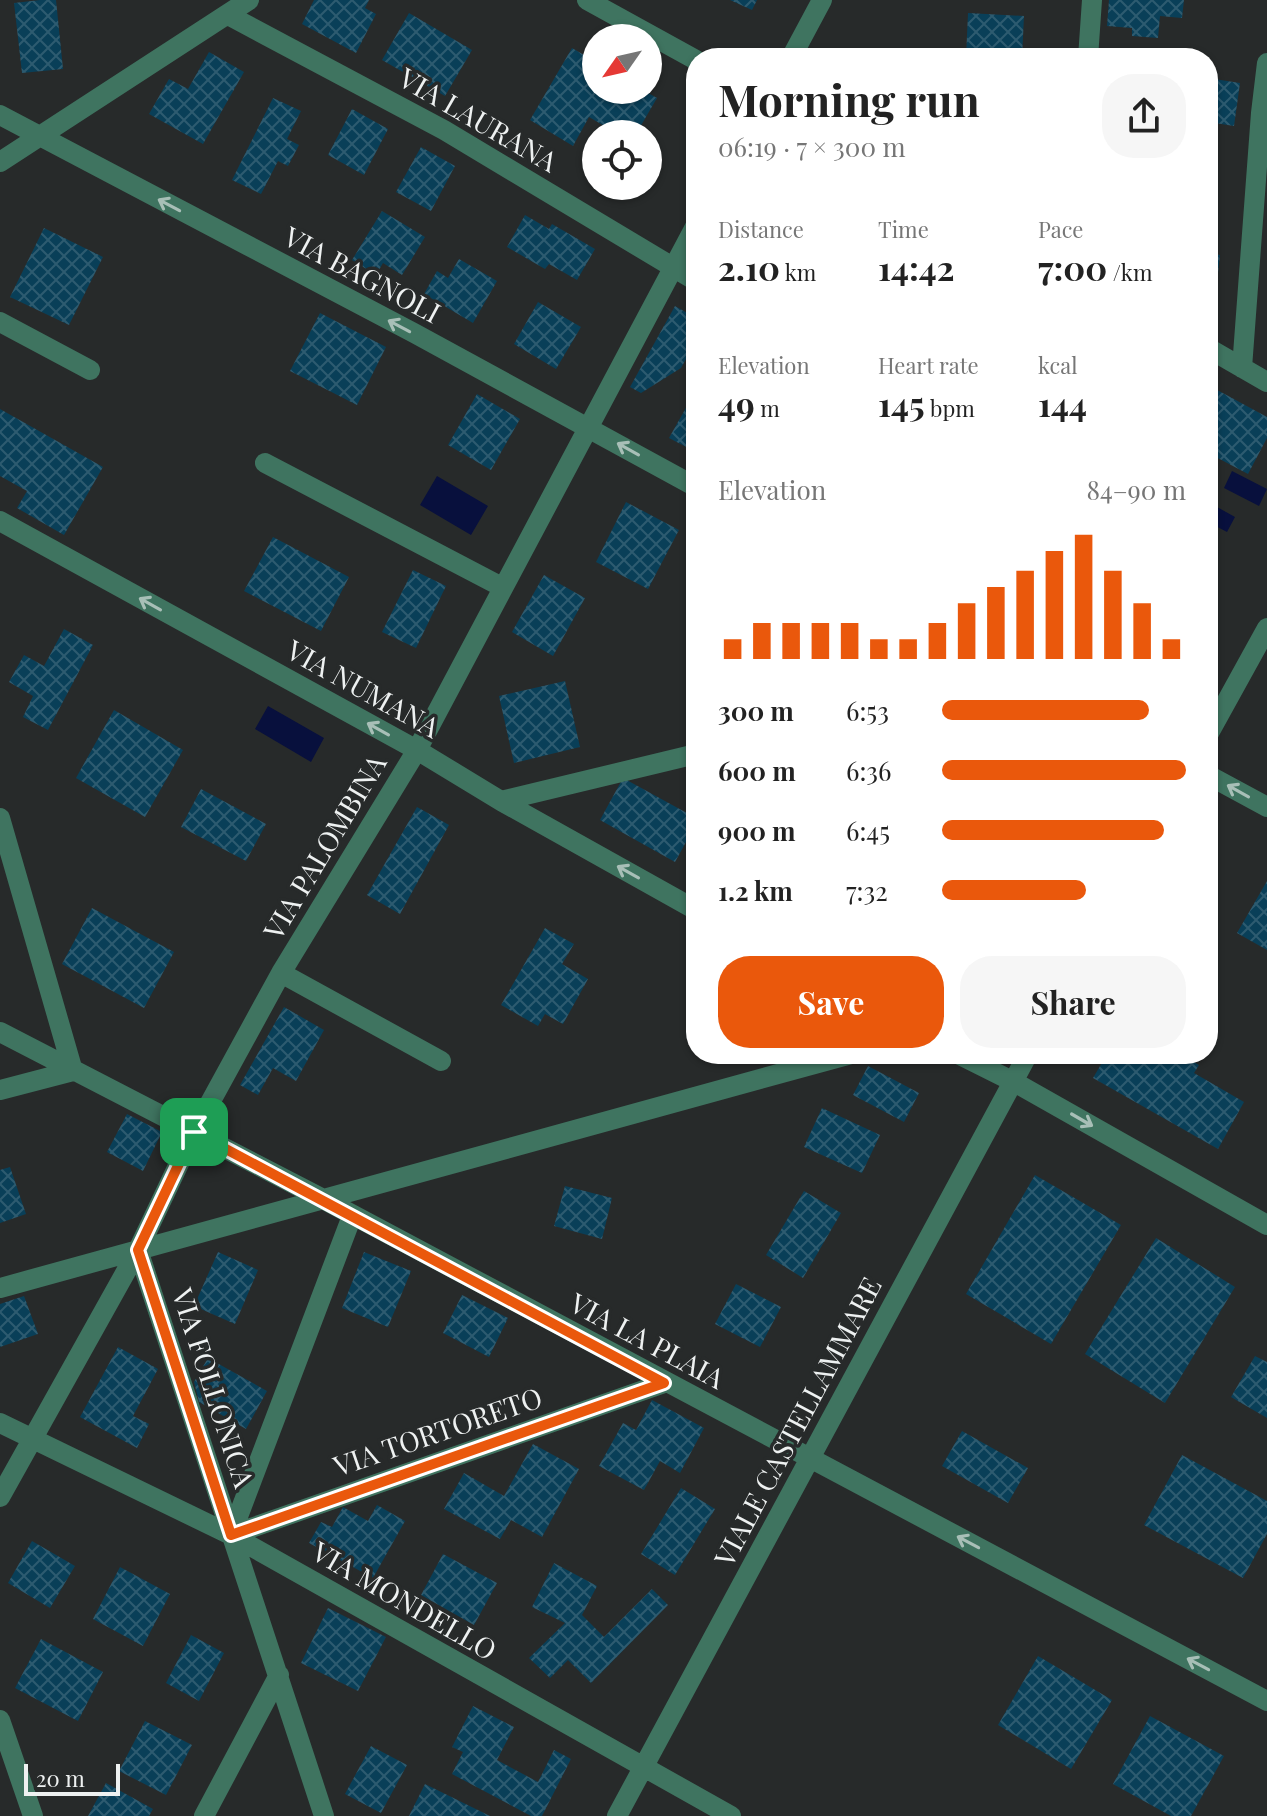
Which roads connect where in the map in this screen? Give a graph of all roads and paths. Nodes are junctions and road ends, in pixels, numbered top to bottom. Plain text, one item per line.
1 (249, 0) edge
2 (587, 0) edge
3 (822, 0) edge
4 (1092, 0) edge
5 (228, 15) junction
6 (796, 48) edge
7 (1089, 48) edge
8 (686, 54) edge
9 (1267, 63) edge
10 (0, 115) edge
11 (39, 137) junction
12 (0, 162) edge
13 (686, 242) edge
14 (671, 267) junction
15 (686, 275) edge
16 (0, 322) edge
17 (1218, 354) edge
18 (1242, 368) junction
19 (90, 370) dead end
20 (1267, 382) edge
21 (587, 427) junction
22 (265, 463) dead end
23 (686, 481) edge
24 (0, 521) edge
25 (502, 587) junction
26 (1267, 628) edge
27 (1218, 717) edge
28 (417, 750) junction
29 (686, 756) edge
30 (1218, 780) edge
31 (501, 801) junction
32 (1267, 807) edge
33 (0, 818) edge
34 (686, 904) edge
35 (281, 973) junction
36 (0, 1032) edge
37 (441, 1061) dead end
38 (815, 1064) edge
39 (978, 1064) edge
40 (1023, 1064) edge
41 (73, 1071) junction
42 (1014, 1082) junction
43 (0, 1090) edge
44 (194, 1132) junction
45 (323, 1199) junction
46 (352, 1216) junction
47 (1267, 1225) edge
48 (138, 1250) junction
49 (0, 1288) edge
50 (664, 1383) junction
51 (0, 1423) edge
52 (33, 1441) junction
53 (809, 1458) junction
54 (0, 1497) edge
55 (231, 1535) junction
56 (279, 1675) junction
57 (1267, 1701) edge
58 (0, 1720) edge
59 (644, 1769) junction
60 (33, 1816) edge
61 (204, 1816) edge
62 (324, 1816) edge
63 (617, 1816) edge
64 (731, 1816) edge

1 - 5 street
2 - 8 street
3 - 6 street
4 - 7 street
5 - 11 street
5 - 14 street, VIA LAURANA
9 - 18 street
10 - 11 street, VIA BAGNOLI
11 - 12 street
21 -> 11 street, VIA BAGNOLI
13 - 14 street, VIA PALOMBINA
14 - 15 street, VIA LAURANA
14 - 21 street, VIA PALOMBINA
16 - 19 street
17 - 18 street
18 - 20 street
23 -> 21 street, VIA BAGNOLI
21 - 25 street, VIA PALOMBINA
22 - 25 street
28 -> 24 street, VIA NUMANA
25 - 28 street, VIA PALOMBINA
26 - 27 street
28 - 31 street, VIA NUMANA
28 - 35 street, VIA PALOMBINA
29 - 31 street
32 -> 30 street
34 -> 31 street, VIA NUMANA
33 - 41 street
35 - 37 street
35 - 44 street, VIA PALOMBINA
36 - 41 street, VIA LA PLAIA
38 - 45 street
39 - 42 street
40 - 42 street, VIALE CASTELLAMMARE
41 - 43 street
41 - 44 street, VIA LA PLAIA
42 -> 47 street
42 - 53 street, VIALE CASTELLAMMARE
44 - 45 street, VIA LA PLAIA
44 - 48 street, VIA PALOMBINA
45 - 46 street, VIA LA PLAIA
45 - 48 street
46 - 50 street, VIA LA PLAIA
46 - 55 street
48 - 49 street
48 - 52 street, VIA PALOMBINA
48 - 55 street, VIA FOLLONICA
50 - 53 street, VIA LA PLAIA
50 - 55 street, VIA TORTORETO
51 - 52 street, VIA MONDELLO
52 - 54 street, VIA PALOMBINA
52 - 55 street, VIA MONDELLO
57 -> 53 street, VIA LA PLAIA
53 - 59 street, VIALE CASTELLAMMARE
55 - 56 street, VIA FOLLONICA
55 - 59 street, VIA MONDELLO
56 - 61 street
56 - 62 street, VIA FOLLONICA
58 - 60 street
59 - 63 street, VIALE CASTELLAMMARE
59 - 64 street, VIA MONDELLO

